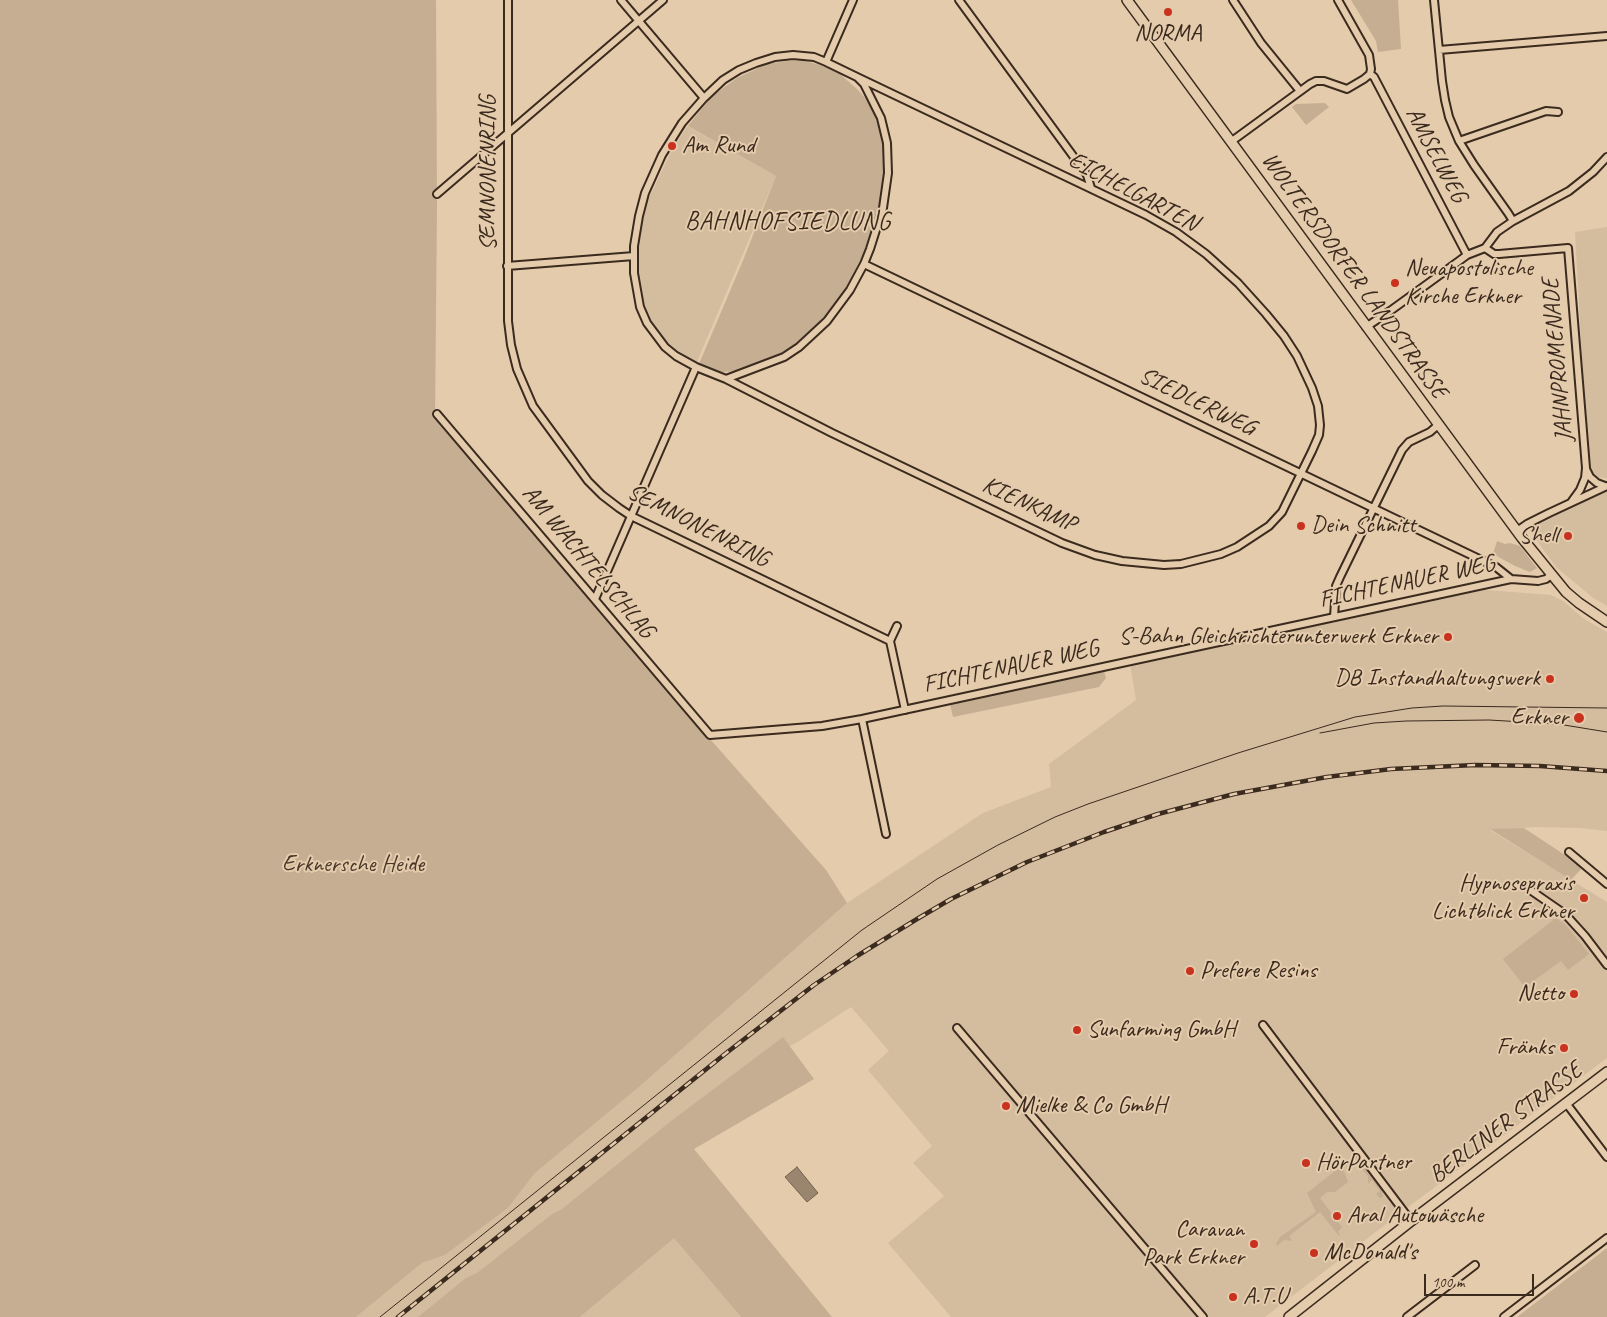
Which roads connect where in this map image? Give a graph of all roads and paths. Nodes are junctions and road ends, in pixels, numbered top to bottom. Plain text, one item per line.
1 (508, 0) edge
2 (621, 0) edge
3 (664, 0) edge
4 (853, 0) edge
5 (959, 0) edge
6 (1127, 0) edge
7 (1233, 0) edge
8 (1338, 0) edge
9 (1434, 0) edge
10 (639, 21) junction
11 (1607, 36) edge
12 (1439, 50) junction
13 (826, 62) junction
14 (1370, 74) junction
15 (857, 77) junction
16 (1300, 91) junction
17 (704, 98) junction
18 (1558, 112) dead end
19 (507, 133) junction
20 (1232, 141) junction
21 (1459, 141) junction
22 (1607, 157) edge
23 (1091, 188) junction
24 (437, 194) dead end
25 (1513, 222) junction
26 (1484, 248) junction
27 (1467, 255) junction
28 (634, 256) junction
29 (864, 264) junction
30 (507, 266) junction
31 (1366, 327) junction
32 (696, 367) junction
33 (726, 379) junction
34 (437, 414) dead end
35 (1438, 425) junction
36 (1586, 468) junction
37 (1302, 474) junction
38 (1606, 486) edge
39 (1572, 501) junction
40 (1374, 508) junction
41 (631, 516) junction
42 (1517, 531) junction
43 (1551, 574) junction
44 (1511, 579) junction
45 (595, 599) junction
46 (1334, 617) junction
47 (1607, 622) edge
48 (897, 626) dead end
49 (890, 641) junction
50 (905, 710) junction
51 (862, 719) junction
52 (710, 735) joint
53 (886, 834) dead end
54 (1569, 852) dead end
55 (1607, 884) edge
56 (1524, 885) dead end
57 (1607, 965) edge
58 (1262, 1025) dead end
59 (957, 1028) dead end
60 (1607, 1072) edge
61 (1566, 1103) junction
62 (1607, 1157) edge
63 (1411, 1220) junction
64 (1607, 1238) edge
65 (1475, 1265) dead end
66 (1203, 1317) edge
67 (1289, 1317) edge
68 (1407, 1317) edge
69 (1504, 1317) edge

1 - 19 street, SEMNONENRING
2 - 10 street
3 - 10 street
4 - 13 street
5 - 23 street
6 - 20 main road, WOLTERSDORFER LANDSTRASSE
7 - 16 street
8 - 14 street
9 - 12 street
10 - 17 street
10 - 19 street
11 - 12 street
12 - 21 street
13 - 15 street
13 - 17 street
14 - 16 street
14 - 27 street, AMSELWEG
15 - 23 street, EICHELGARTEN
15 - 29 street
16 - 20 street
17 - 28 street
18 - 21 street
19 - 24 street
19 - 30 street, SEMNONENRING
20 - 31 main road, WOLTERSDORFER LANDSTRASSE
21 - 25 street
22 - 25 street
23 - 37 street, EICHELGARTEN
25 - 26 street
26 - 27 street
26 - 36 street, JAHNPROMENADE
27 - 31 street
28 - 30 street
28 - 32 street
29 - 33 street
29 - 37 street, SIEDLERWEG
30 - 41 street, SEMNONENRING
31 - 35 main road, WOLTERSDORFER LANDSTRASSE
32 - 33 street
32 - 41 street
33 - 37 street, KIENKAMP
34 - 45 street, AM WACHTELSCHLAG
35 - 40 street
35 - 42 main road, WOLTERSDORFER LANDSTRASSE
36 - 38 street, JAHNPROMENADE
36 - 39 street, JAHNPROMENADE
37 - 40 street, SIEDLERWEG
38 - 39 street
39 - 42 street
40 - 44 street, SIEDLERWEG
40 - 46 street
41 - 45 street
41 - 49 street, SEMNONENRING
42 - 43 main road, WOLTERSDORFER LANDSTRASSE
43 - 44 street, FICHTENAUER WEG
43 - 47 main road, WOLTERSDORFER LANDSTRASSE
44 - 46 street, FICHTENAUER WEG
45 - 52 street, AM WACHTELSCHLAG
46 - 50 street, FICHTENAUER WEG
48 - 49 street
49 - 50 street
50 - 51 street, FICHTENAUER WEG
51 - 52 street, FICHTENAUER WEG
51 - 53 street
54 - 55 street
56 - 57 street
58 - 63 street
59 - 66 street
60 - 61 main road, BERLINER STRASSE
61 - 62 street
61 - 63 main road, BERLINER STRASSE
63 - 67 main road, BERLINER STRASSE
64 - 69 street
65 - 68 street

